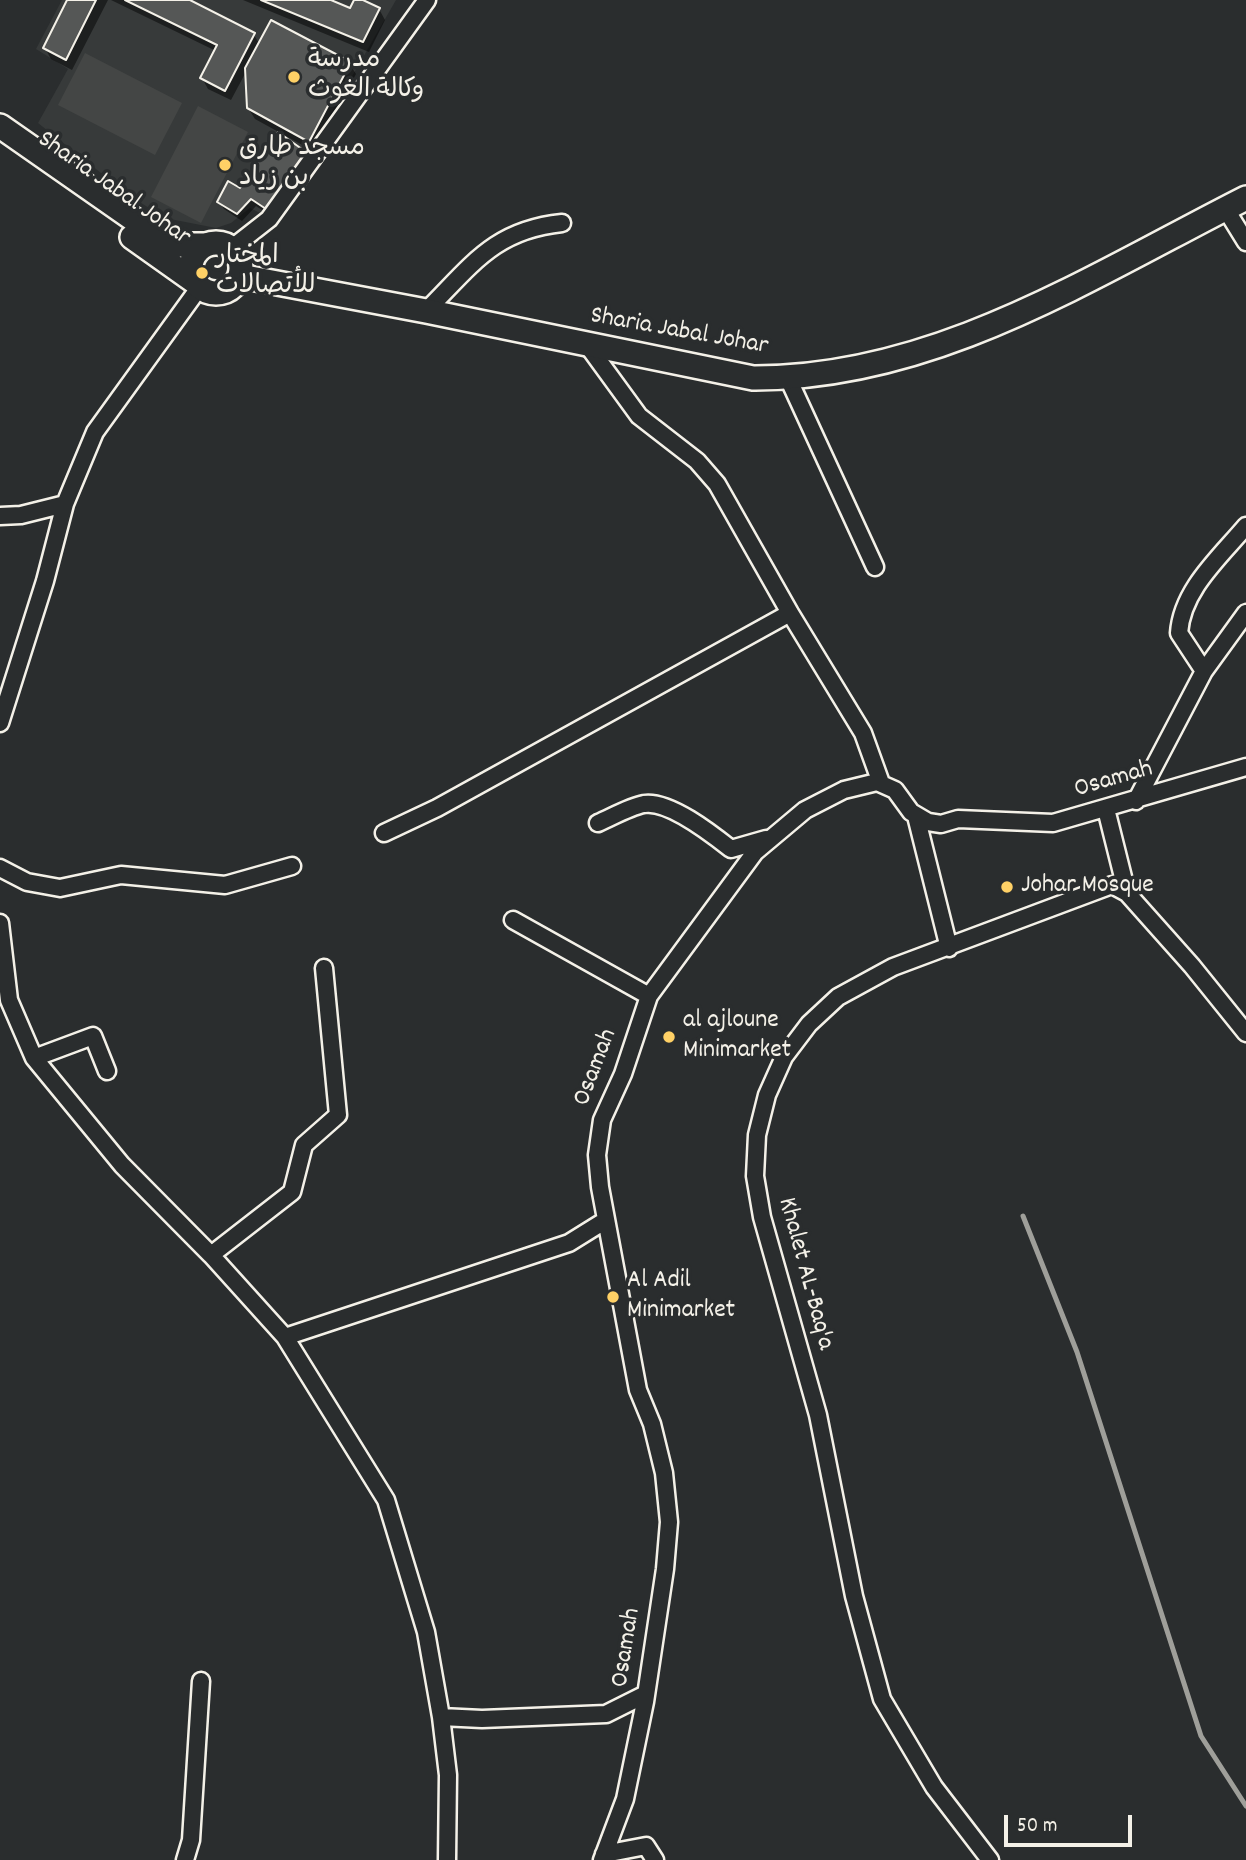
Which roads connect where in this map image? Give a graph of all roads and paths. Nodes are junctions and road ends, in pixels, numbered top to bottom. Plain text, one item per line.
1 (427, 0) edge
2 (0, 126) edge
3 (0, 145) edge
4 (1246, 198) edge
5 (1225, 208) junction
6 (562, 223) dead end
7 (1246, 242) edge
8 (204, 245) junction
9 (232, 248) junction
10 (240, 276) junction
11 (196, 285) junction
12 (426, 310) junction
13 (588, 345) junction
14 (788, 378) junction
15 (65, 504) junction
16 (0, 516) edge
17 (1246, 526) edge
18 (875, 567) dead end
19 (790, 613) junction
20 (1246, 613) edge
21 (1204, 671) junction
22 (0, 723) edge
23 (1246, 767) edge
24 (881, 783) junction
25 (1136, 801) junction
26 (1107, 809) junction
27 (916, 816) junction
28 (598, 823) dead end
29 (384, 833) dead end
30 (769, 838) junction
31 (292, 866) dead end
32 (0, 868) edge
33 (1127, 893) junction
34 (513, 920) dead end
35 (0, 923) edge
36 (949, 948) junction
37 (324, 968) dead end
38 (649, 996) junction
39 (1246, 1033) edge
40 (34, 1058) junction
41 (107, 1071) dead end
42 (606, 1220) junction
43 (211, 1255) junction
44 (285, 1337) junction
45 (201, 1681) dead end
46 (646, 1694) junction
47 (441, 1717) junction
48 (603, 1857) edge
49 (185, 1860) edge
50 (447, 1860) edge
51 (655, 1860) edge
52 (990, 1860) edge

1 - 9 street
2 - 8 street, Sharia Jabal Johar
3 - 11 street, Sharia Jabal Johar
4 - 5 street, Sharia Jabal Johar
5 - 7 street
5 - 14 street, Sharia Jabal Johar
6 - 12 street
8 - 9 street
8 - 11 street
9 - 10 street
10 - 11 street
10 - 12 street, Sharia Jabal Johar
11 - 15 street
12 - 13 street, Sharia Jabal Johar
13 - 14 street, Sharia Jabal Johar
13 - 19 street
14 - 18 street
15 - 16 street
15 - 22 street
17 - 21 street
19 - 24 street
19 - 29 street
20 - 21 street
21 - 25 street
23 - 25 street, Osamah
24 - 27 street
24 - 30 street, Osamah
25 - 26 street, Osamah
26 - 27 street, Osamah
26 - 33 street
27 - 36 street
28 - 30 street
30 - 38 street, Osamah
31 - 32 street
33 - 36 street, Khalet AL-Baq'a
33 - 39 street
34 - 38 street
35 - 40 street
36 - 52 street, Khalet AL-Baq'a
37 - 43 street
38 - 42 street, Osamah
40 - 41 street
40 - 43 street
42 - 44 street
42 - 46 street, Osamah
43 - 44 street
44 - 47 street
45 - 49 street
46 - 47 street
46 - 48 street, Osamah
47 - 50 street
48 - 51 street

